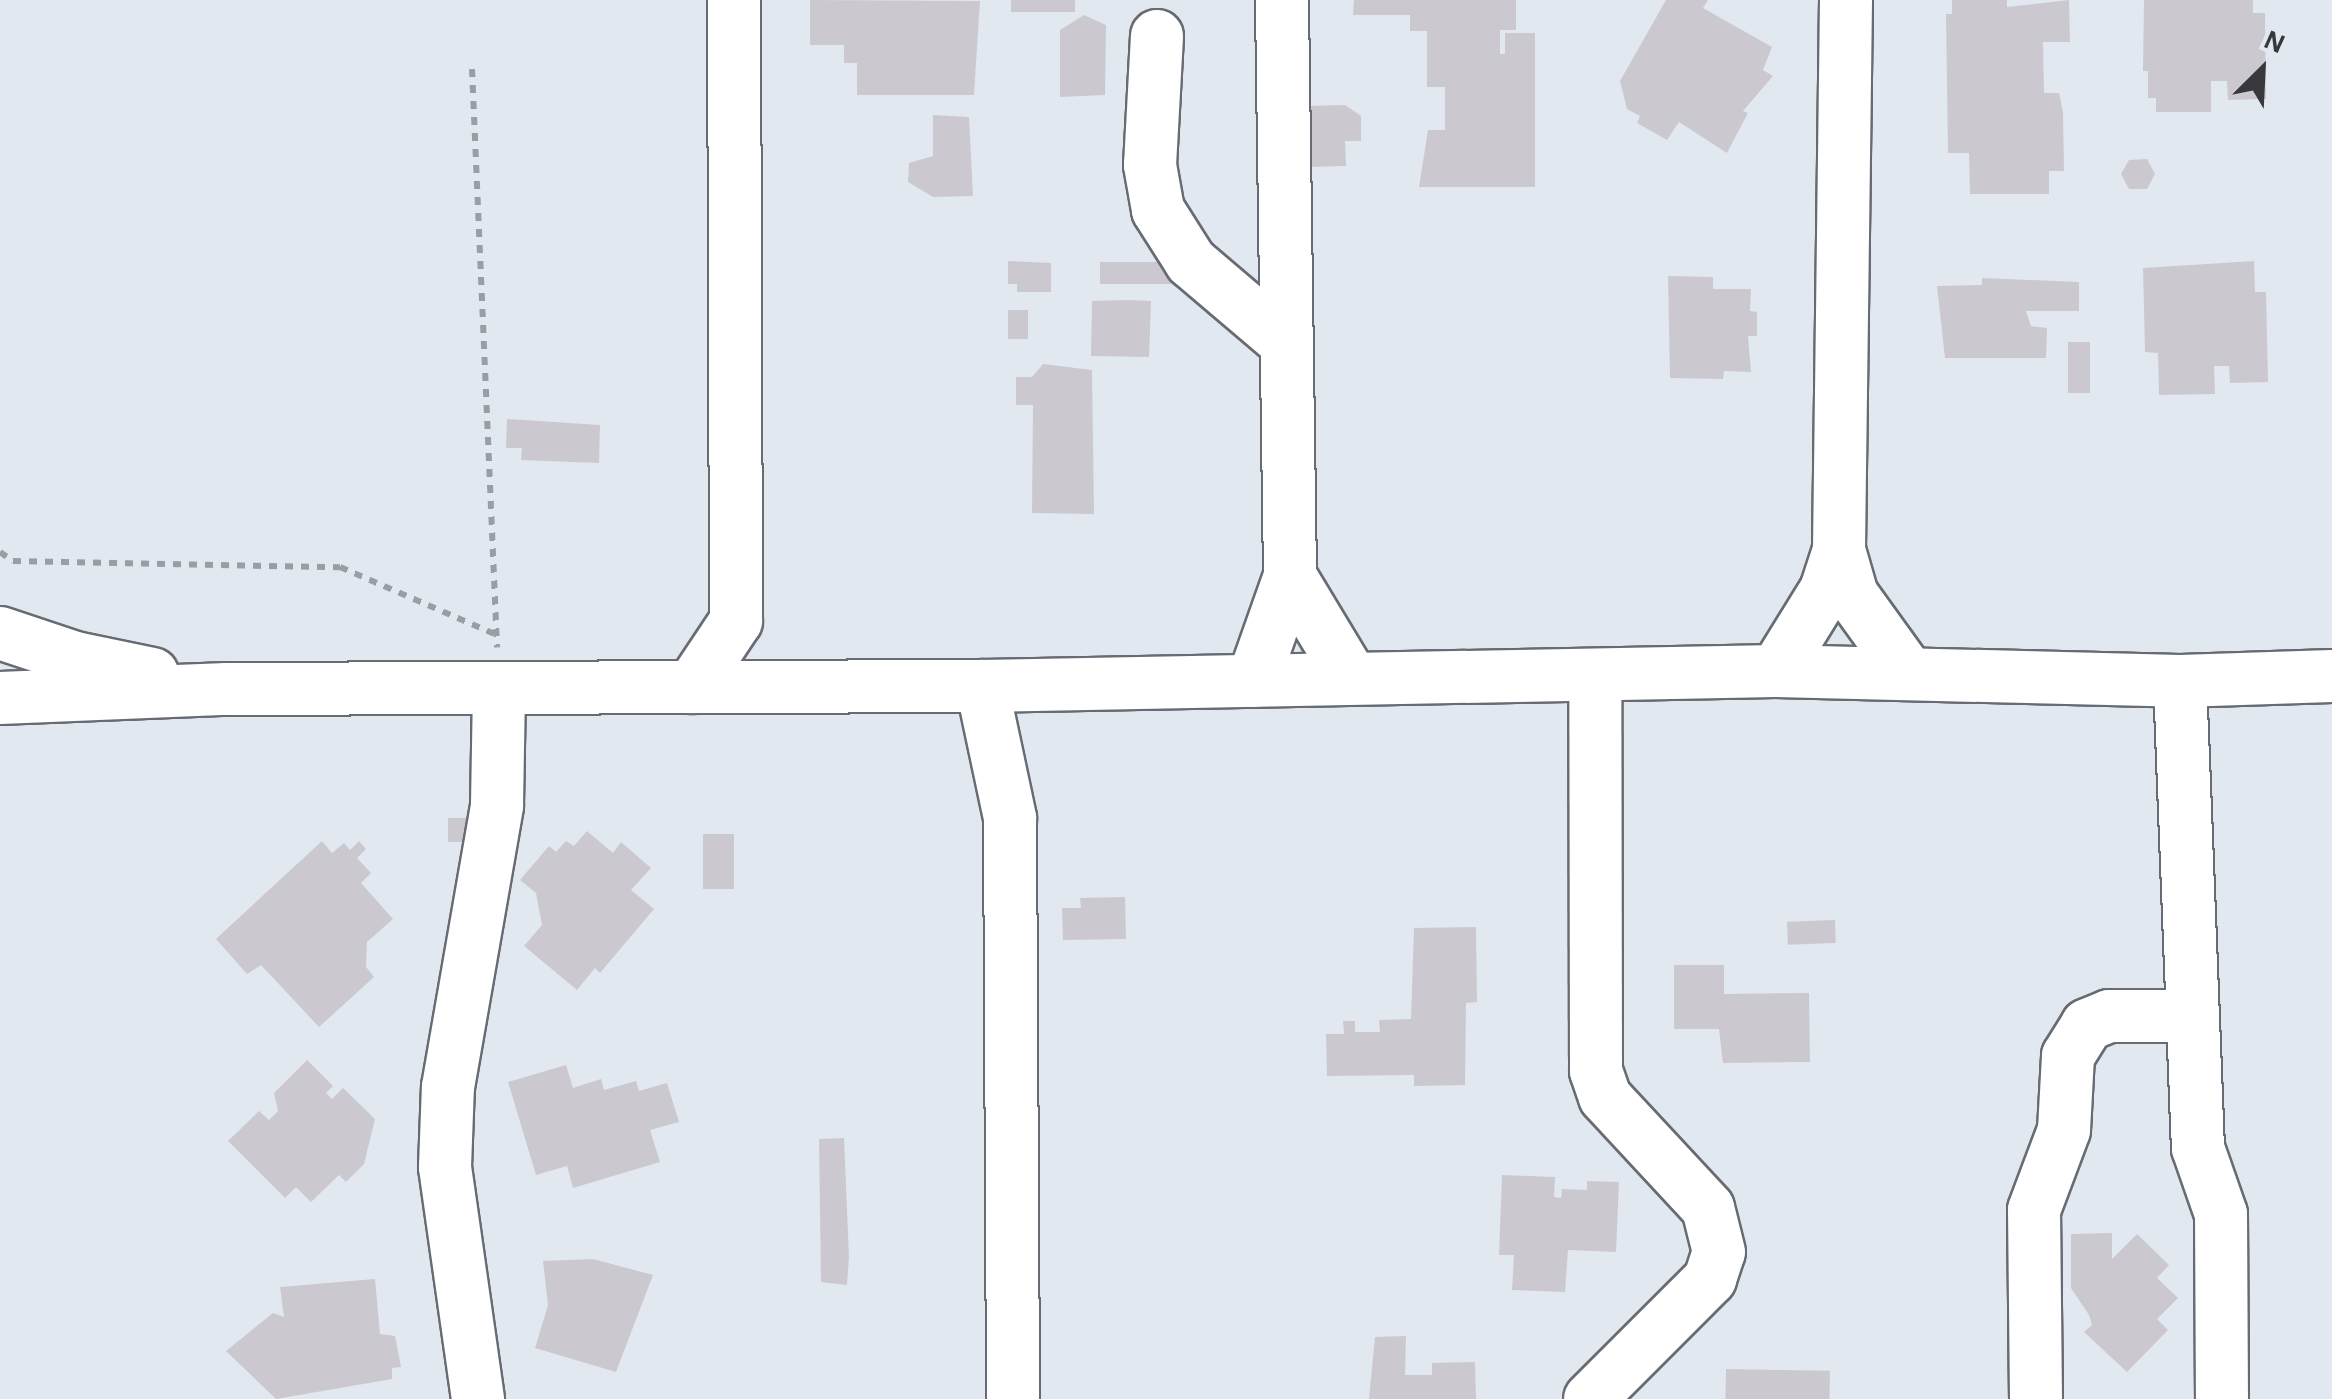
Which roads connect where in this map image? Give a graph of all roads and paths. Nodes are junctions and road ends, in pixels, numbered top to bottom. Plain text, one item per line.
1 (734, 0) edge
2 (1282, 0) edge
3 (1846, 0) edge
4 (1158, 36) dead end
5 (472, 70) dead end
6 (1285, 342) junction
7 (1839, 550) junction
8 (0, 552) edge
9 (1290, 576) junction
10 (736, 620) junction
11 (0, 633) edge
12 (496, 635) junction
13 (2323, 667) edge
14 (1776, 671) junction
15 (1909, 674) junction
16 (1595, 676) junction
17 (1351, 677) junction
18 (1254, 681) junction
19 (2180, 681) junction
20 (982, 686) junction
21 (692, 687) junction
22 (788, 687) junction
23 (499, 688) junction
24 (228, 689) junction
25 (0, 698) edge
26 (2190, 1016) junction
27 (478, 1399) edge
28 (1013, 1399) edge
29 (1590, 1399) edge
30 (2036, 1399) edge
31 (2222, 1399) edge

1 - 10 street
2 - 6 street
3 - 7 street
4 - 6 street
5 - 12 path
6 - 9 street
7 - 14 street
7 - 15 street
8 - 12 path
9 - 17 street
9 - 18 street
10 - 21 street
10 - 22 street
11 - 24 street
12 - 23 path
13 - 19 street
14 - 15 street
14 - 16 street
15 - 19 street
16 - 17 street
16 - 29 street
17 - 18 street
18 - 20 street
19 - 26 street
20 - 22 street
20 - 28 street
21 - 22 street
21 - 23 street
23 - 24 street
23 - 27 street
24 - 25 street
26 - 30 street
26 - 31 street

